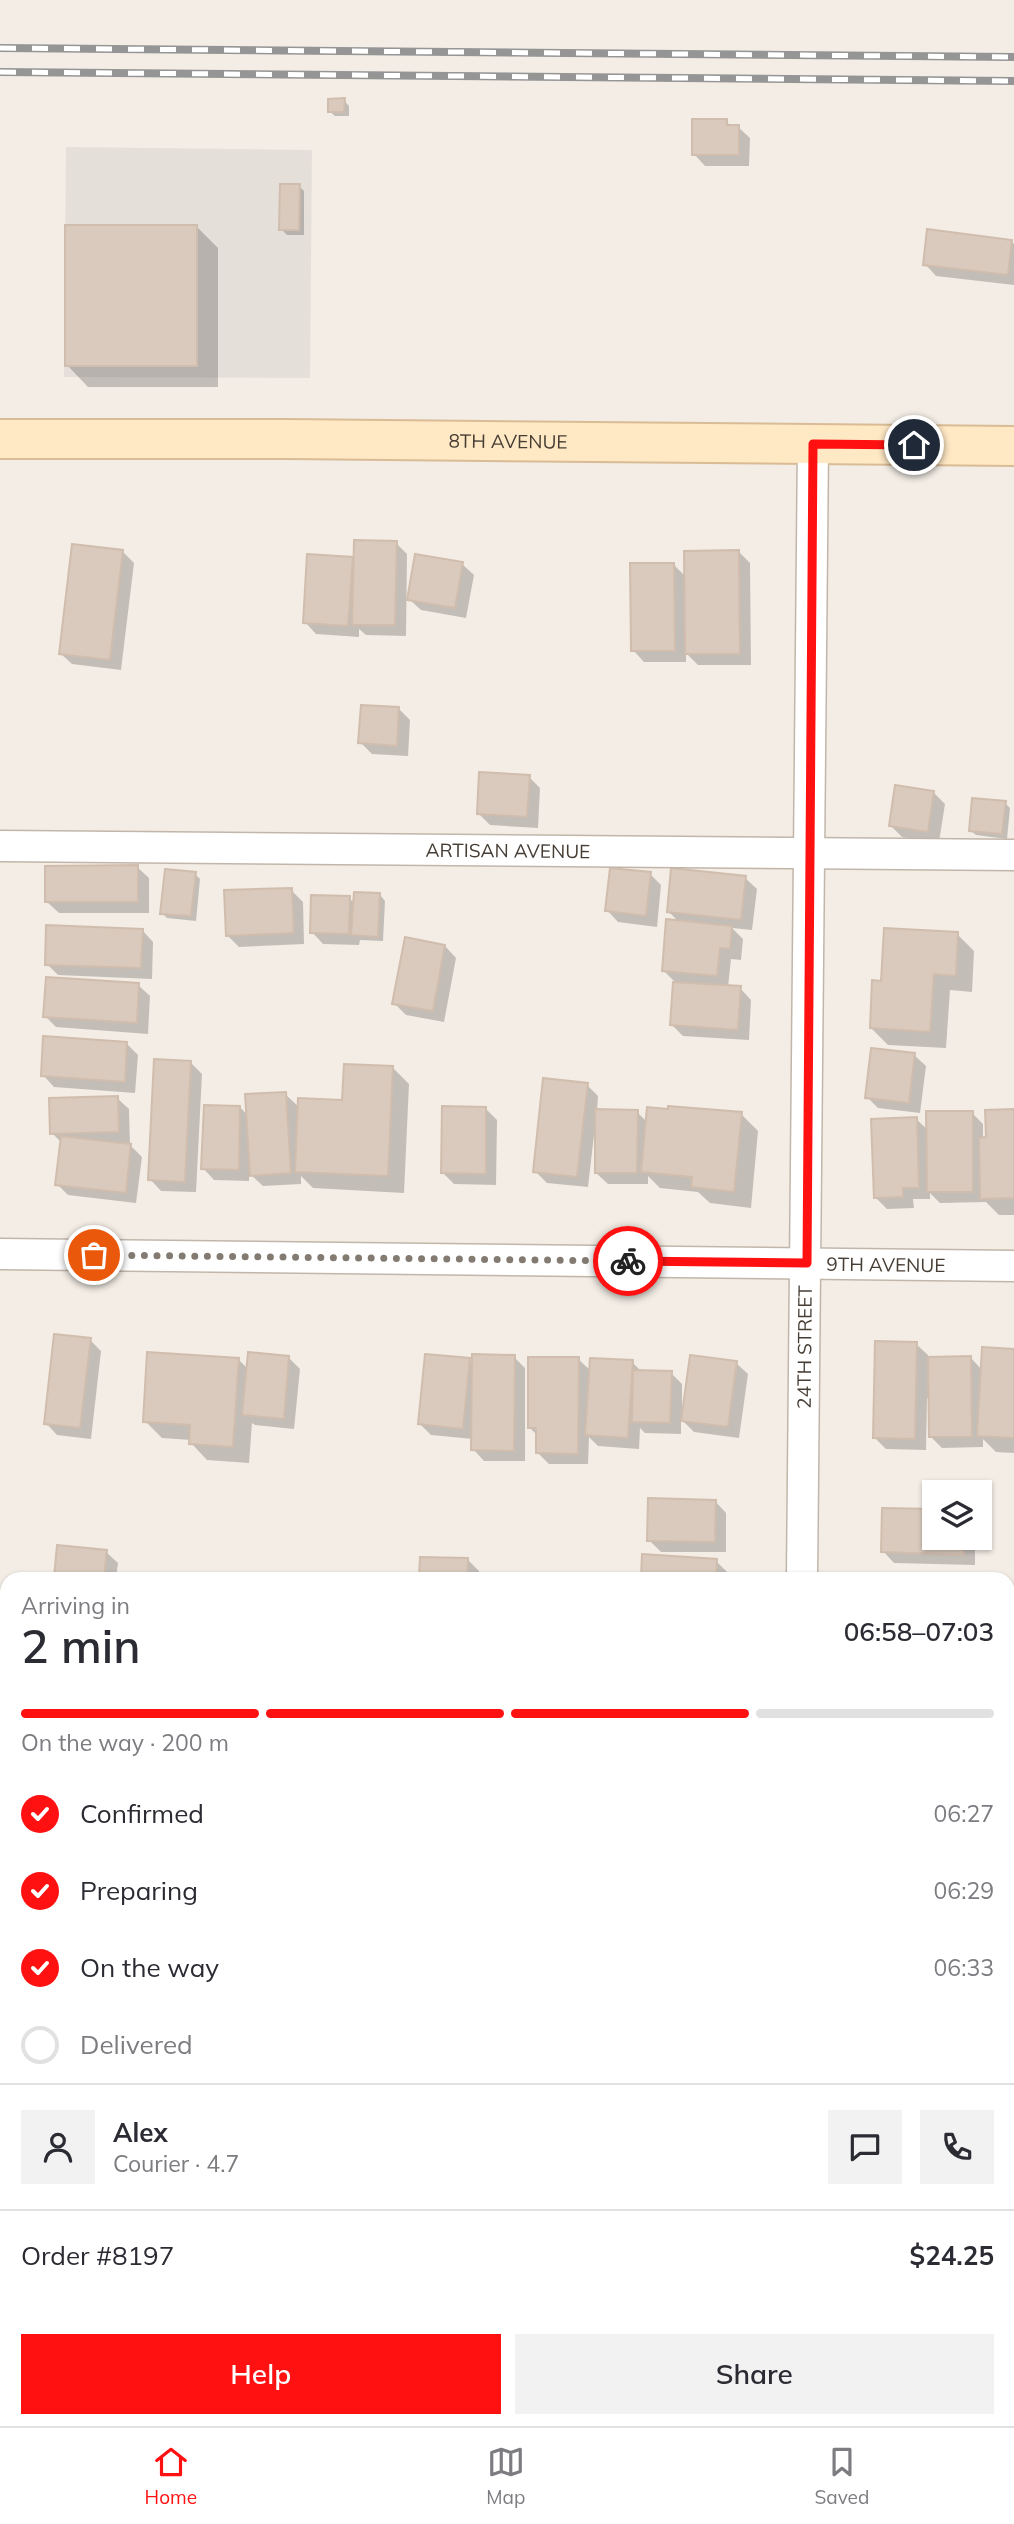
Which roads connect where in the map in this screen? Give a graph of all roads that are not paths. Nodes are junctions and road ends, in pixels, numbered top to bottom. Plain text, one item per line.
1 (0, 439) edge
2 (813, 444) junction
3 (1014, 446) edge
4 (0, 846) edge
5 (811, 854) junction
6 (1014, 855) edge
7 (0, 1254) edge
8 (807, 1263) junction
9 (1014, 1266) edge
10 (802, 1572) edge

1 - 2 main road, 8TH AVENUE
2 - 3 main road, 8TH AVENUE
2 - 5 street, 24TH STREET
4 - 5 street, ARTISAN AVENUE
5 - 6 street, ARTISAN AVENUE
5 - 8 street, 24TH STREET
7 - 8 street, 9TH AVENUE
8 - 9 street, 9TH AVENUE
8 - 10 street, 24TH STREET

